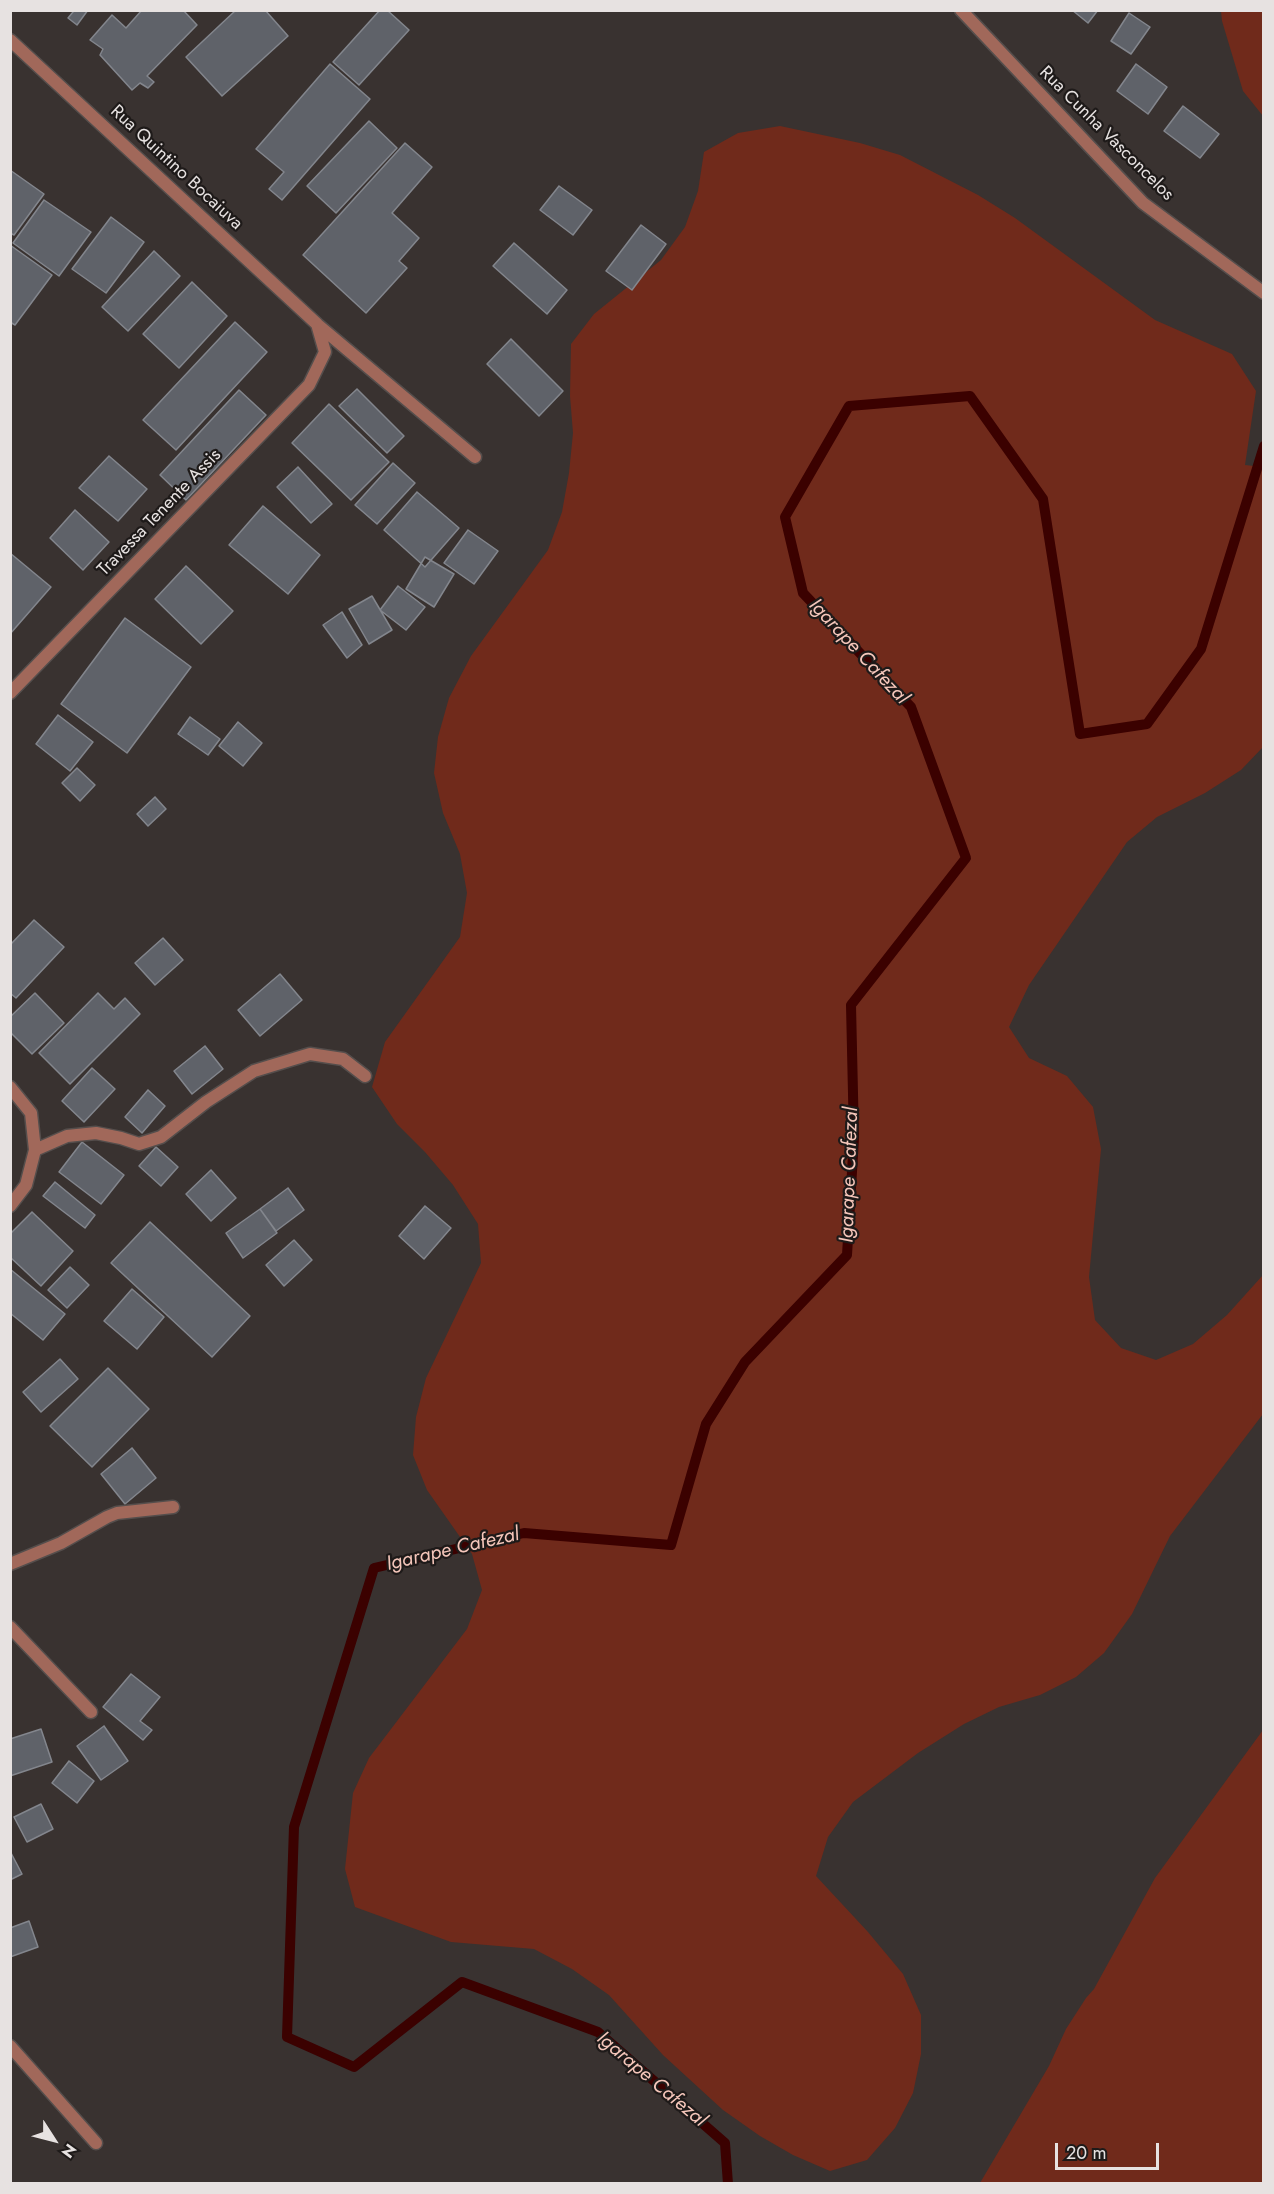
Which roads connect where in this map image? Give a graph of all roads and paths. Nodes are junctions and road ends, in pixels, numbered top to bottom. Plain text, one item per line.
1 (961, 10) edge
2 (10, 40) edge
3 (1261, 290) edge
4 (317, 324) junction
5 (475, 457) dead end
6 (10, 693) edge
7 (365, 1076) dead end
8 (10, 1088) edge
9 (35, 1150) junction
10 (10, 1206) edge
11 (173, 1507) dead end
12 (10, 1564) edge
13 (10, 1627) edge
14 (91, 1712) dead end
15 (10, 2046) edge
16 (96, 2143) dead end

1 - 3 street, Rua Cunha Vasconcelos
2 - 4 street, Rua Quintino Bocaiuva
4 - 5 street, Rua Quintino Bocaiuva
4 - 6 street, Travessa Tenente Assis
7 - 9 street
8 - 9 street
9 - 10 street
11 - 12 street
13 - 14 street
15 - 16 street

